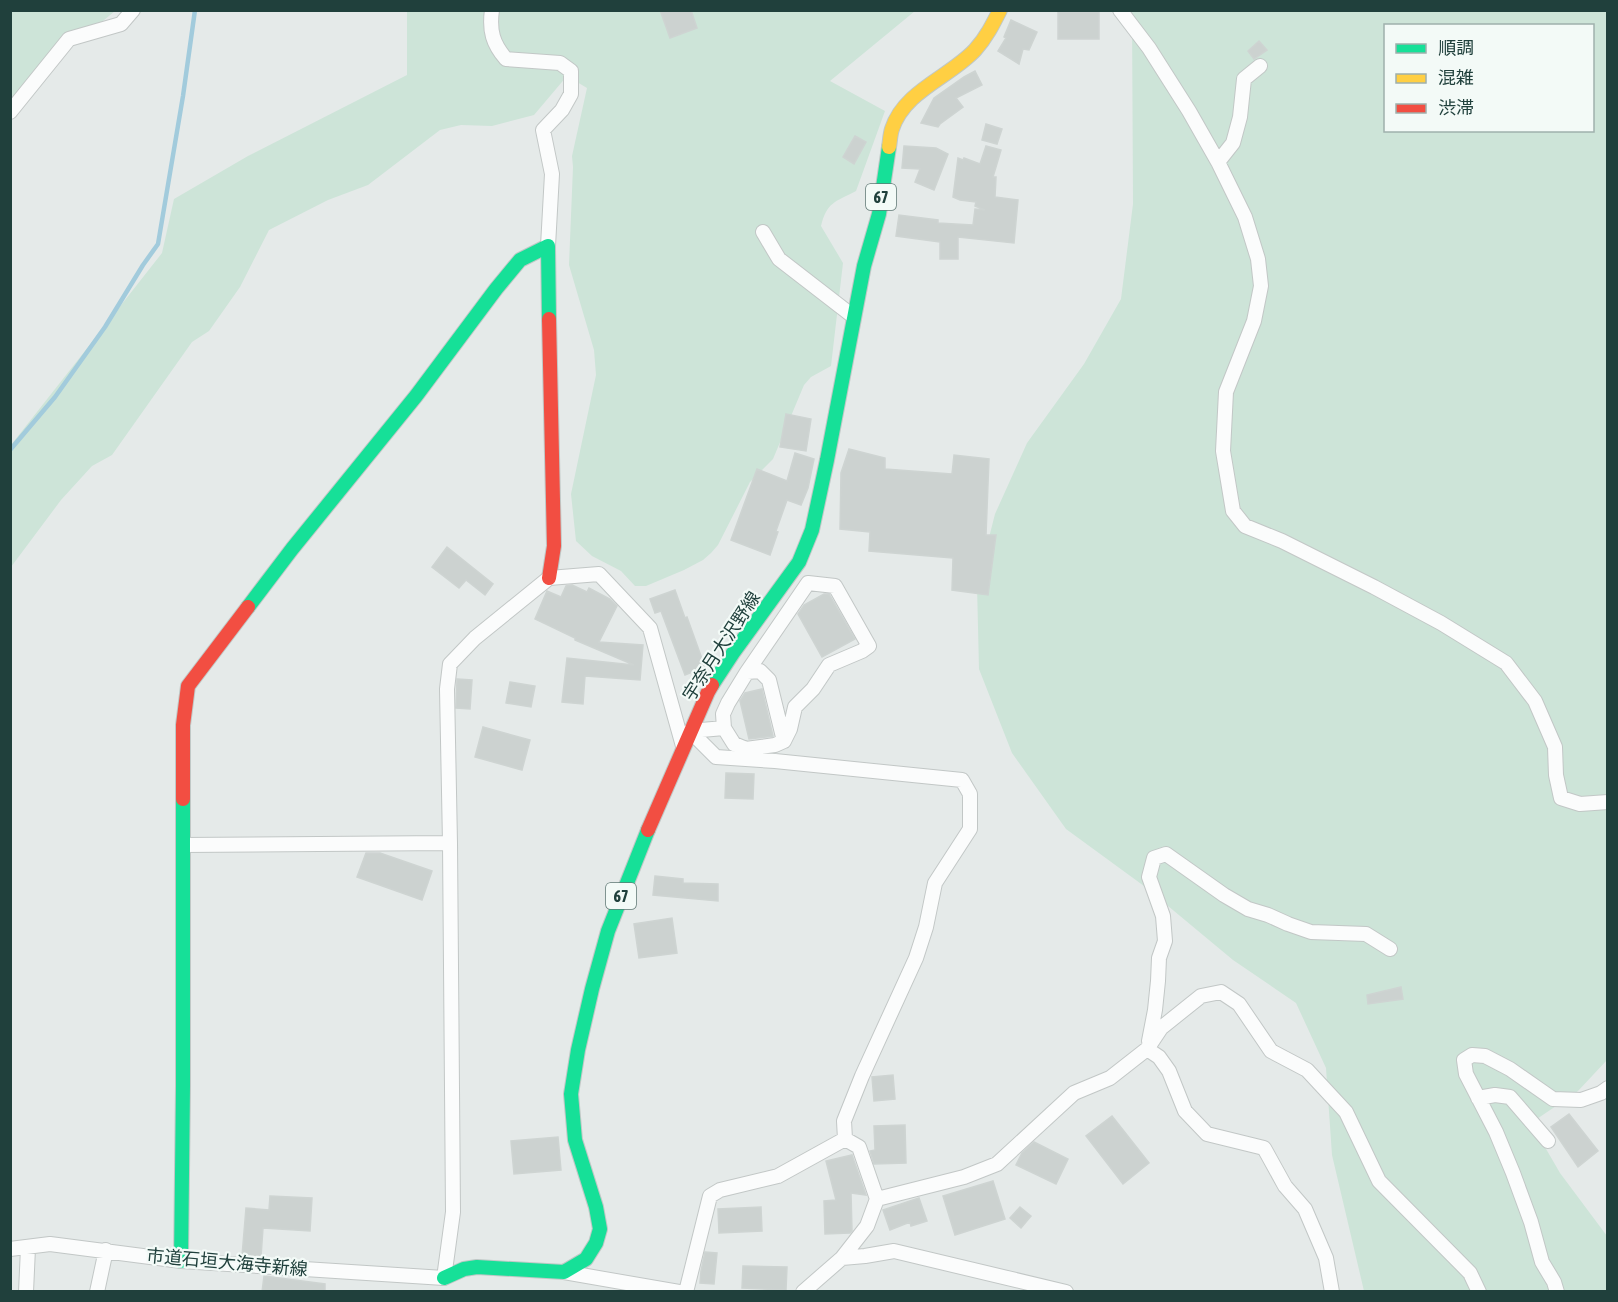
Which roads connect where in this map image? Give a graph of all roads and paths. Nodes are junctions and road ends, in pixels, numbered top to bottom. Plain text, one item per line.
1 (133, 10) edge
2 (492, 10) edge
3 (1000, 10) edge
4 (1120, 10) edge
5 (1260, 66) dead end
6 (10, 112) edge
7 (1218, 162) junction
8 (763, 232) dead end
9 (548, 246) junction
10 (854, 317) junction
11 (549, 578) junction
12 (747, 672) junction
13 (724, 728) junction
14 (690, 731) junction
15 (784, 741) junction
16 (683, 746) junction
17 (1608, 802) edge
18 (450, 843) junction
19 (183, 845) junction
20 (1390, 949) dead end
21 (1147, 1049) junction
22 (1608, 1088) edge
23 (1478, 1098) junction
24 (845, 1139) junction
25 (1548, 1141) dead end
26 (877, 1199) junction
27 (28, 1248) junction
28 (10, 1249) edge
29 (106, 1250) junction
30 (842, 1258) junction
31 (181, 1261) junction
32 (564, 1272) junction
33 (444, 1285) edge
34 (26, 1292) edge
35 (97, 1292) edge
36 (679, 1292) edge
37 (686, 1292) edge
38 (803, 1292) edge
39 (1066, 1292) edge
40 (1332, 1292) edge
41 (1479, 1292) edge
42 (1557, 1292) edge

1 - 6 street
2 - 9 street
3 - 10 main road, 宇奈月大沢野線 / 67
4 - 7 street
5 - 7 street
7 - 17 street
8 - 10 street
9 - 11 main road
9 - 19 main road
10 - 14 main road, 宇奈月大沢野線 / 67
11 - 16 street
11 - 18 street
12 - 13 street
12 - 15 street
12 - 15 street
13 - 14 street
13 - 15 street
14 - 16 main road, 宇奈月大沢野線 / 67
14 - 24 street
16 - 32 main road, 宇奈月大沢野線 / 67
18 - 19 street
18 - 33 street
19 - 31 main road
20 - 21 street
21 - 26 street
21 - 40 street
21 - 41 street
22 - 23 street
23 - 25 street
23 - 42 street
24 - 26 street
24 - 37 street
26 - 30 street
27 - 28 street, 市道石垣大海寺新線
27 - 29 street, 市道石垣大海寺新線
27 - 34 street
29 - 31 street, 市道石垣大海寺新線
29 - 35 street
30 - 38 street
30 - 39 street
31 - 33 street, 市道石垣大海寺新線
32 - 33 main road
32 - 36 street

